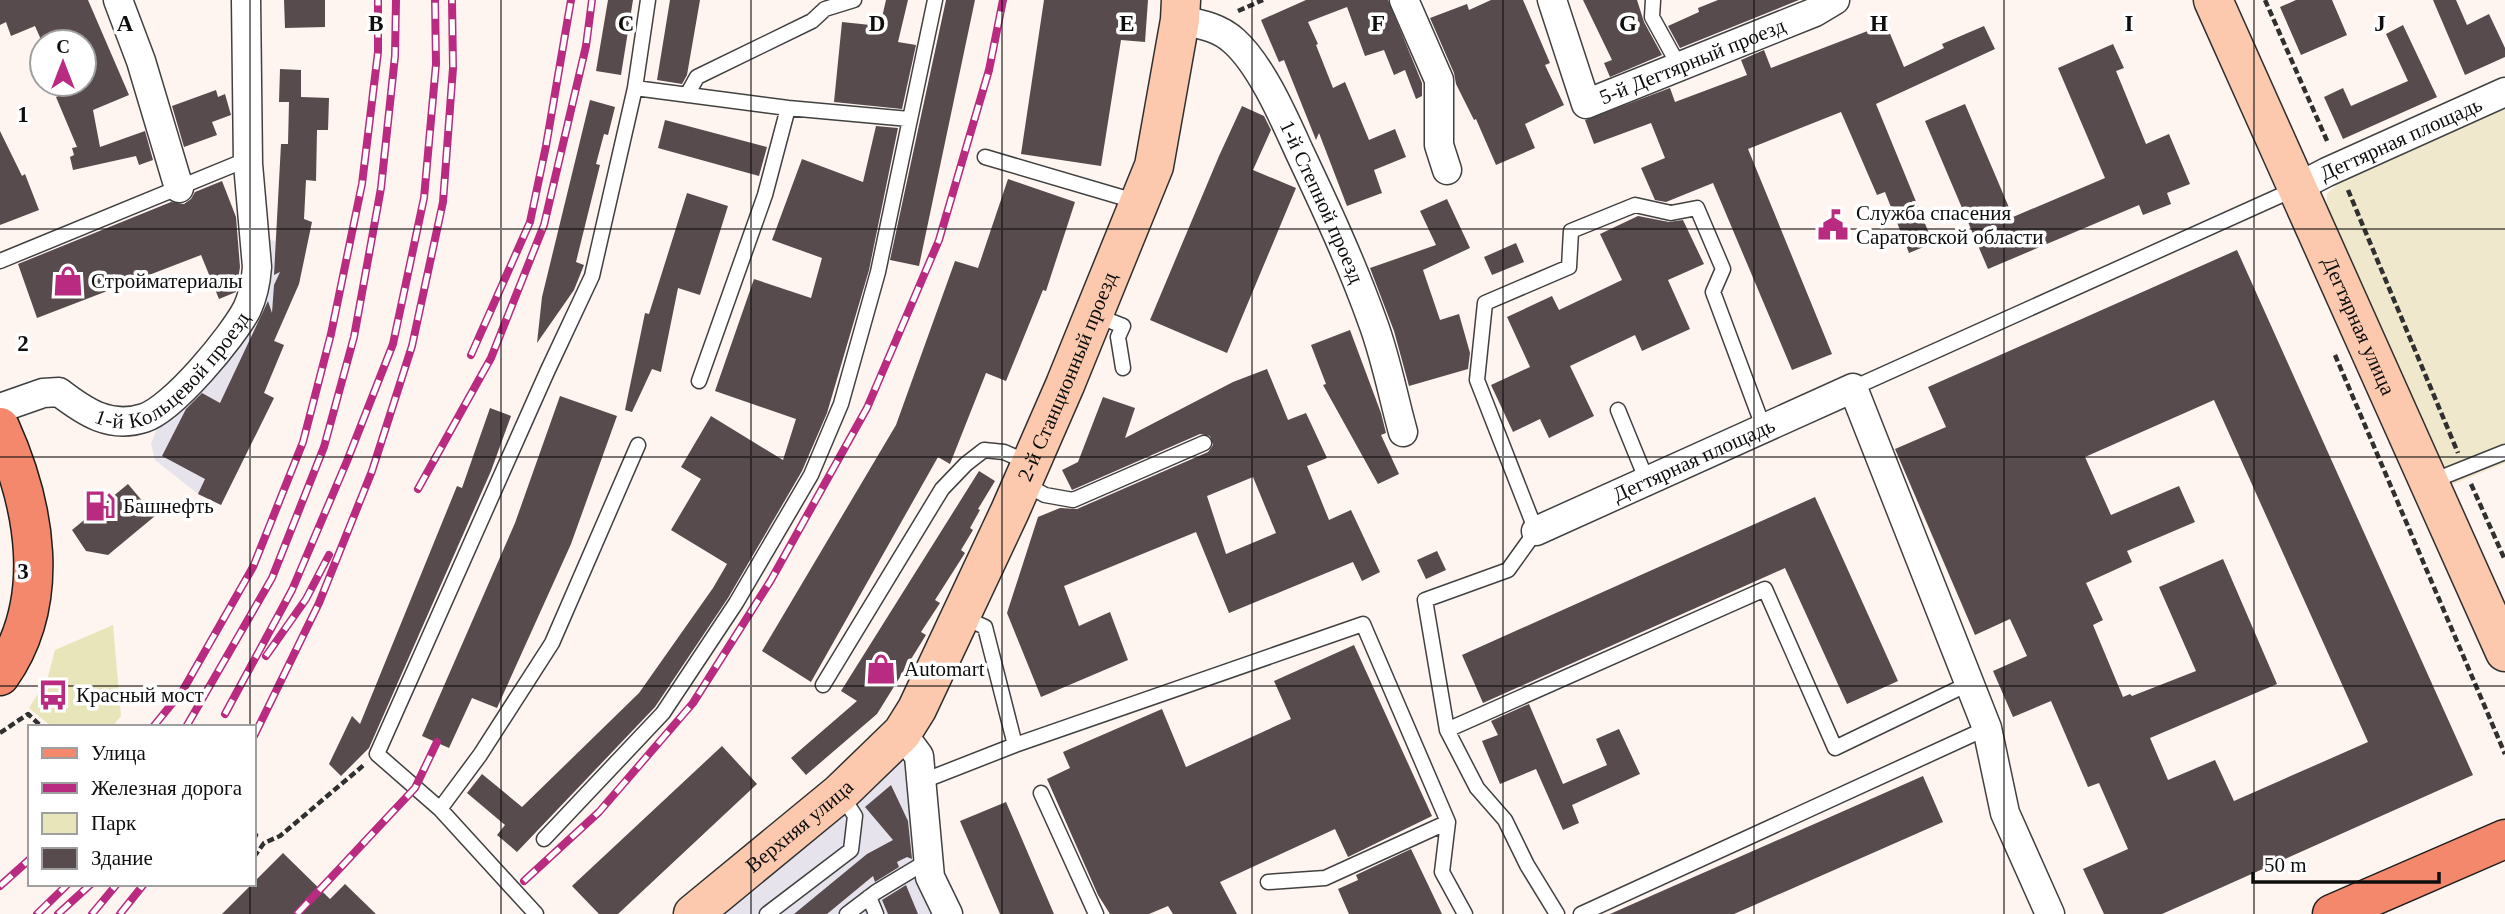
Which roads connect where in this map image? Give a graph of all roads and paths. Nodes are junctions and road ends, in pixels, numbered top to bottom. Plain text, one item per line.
1 (118, 0) edge
2 (246, 0) edge
3 (648, 0) edge
4 (854, 0) edge
5 (934, 0) edge
6 (1263, 0) edge
7 (1404, 0) edge
8 (1552, 0) edge
9 (1653, 0) edge
10 (2213, 0) edge
11 (2264, 0) edge
12 (1835, 1) edge
13 (1181, 10) edge
14 (1238, 11) dead end
15 (1679, 66) junction
16 (635, 88) junction
17 (2505, 92) edge
18 (687, 95) junction
19 (788, 108) junction
20 (909, 119) junction
21 (985, 157) dead end
22 (248, 164) junction
23 (2339, 166) junction
24 (1447, 170) dead end
25 (179, 188) junction
26 (2296, 188) junction
27 (1140, 202) junction
28 (0, 261) edge
29 (1094, 314) junction
30 (2329, 342) dead end
31 (1123, 368) dead end
32 (699, 381) dead end
33 (1853, 388) junction
34 (0, 408) edge
35 (1618, 410) dead end
36 (0, 427) edge
37 (1764, 429) junction
38 (1403, 432) dead end
39 (1204, 443) dead end
40 (638, 445) dead end
41 (2505, 452) edge
42 (2464, 469) junction
43 (1026, 473) junction
44 (1647, 481) junction
45 (2429, 483) junction
46 (1536, 531) junction
47 (2505, 559) edge
48 (960, 616) junction
49 (2505, 652) edge
50 (0, 676) edge
51 (1970, 683) junction
52 (823, 685) dead end
53 (40, 725) edge
54 (1987, 729) junction
55 (1447, 730) junction
56 (0, 733) edge
57 (902, 733) junction
58 (1015, 745) junction
59 (2505, 754) edge
60 (367, 762) dead end
61 (923, 781) junction
62 (840, 793) junction
63 (1041, 793) dead end
64 (440, 809) junction
65 (1448, 822) junction
66 (544, 839) dead end
67 (2505, 839) edge
68 (256, 854) edge
69 (929, 860) junction
70 (1268, 882) dead end
71 (869, 897) junction
72 (536, 914) edge
73 (693, 914) edge
74 (767, 914) edge
75 (847, 914) edge
76 (876, 914) edge
77 (948, 914) edge
78 (1096, 914) edge
79 (1465, 914) edge
80 (1557, 914) edge
81 (1581, 914) edge
82 (2050, 914) edge
83 (2332, 914) edge

1 - 25 street
2 - 22 street, 1-й Кольцевой проезд
3 - 16 lane
4 - 18 lane
5 - 20 lane
6 - 14 path
7 - 24 street
8 - 15 street, 5-й Дегтярный проезд
9 - 15 lane
10 - 26 main road, Дегтярная улица
11 - 23 path
12 - 15 street, 5-й Дегтярный проезд
13 - 27 main road, 2-й Станционный проезд
13 - 38 street, 1-й Степной проезд
16 - 18 lane
16 - 64 lane
17 - 23 street, Дегтярная площадь
18 - 19 lane
19 - 20 lane
19 - 32 lane
20 - 66 lane
21 - 27 lane
22 - 25 lane
22 - 34 street, 1-й Кольцевой проезд
23 - 26 street, Дегтярная площадь
23 - 42 path
25 - 28 lane
26 - 33 lane
26 - 45 main road, Дегтярная улица
27 - 29 main road, 2-й Станционный проезд
29 - 31 lane
29 - 43 main road, 2-й Станционный проезд
30 - 59 path
33 - 37 street, Дегтярная площадь
33 - 51 street
35 - 44 lane
36 - 50 main road
37 - 44 street, Дегтярная площадь
37 - 46 lane
39 - 43 lane
40 - 64 lane
41 - 42 lane
42 - 45 lane
42 - 47 path
43 - 48 main road, 2-й Станционный проезд
43 - 52 lane
44 - 46 street, Дегтярная площадь
45 - 49 main road, Дегтярная улица
46 - 55 lane
48 - 57 main road, 2-й Станционный проезд
48 - 58 lane
51 - 54 street
51 - 55 lane
53 - 56 path
54 - 81 lane
54 - 82 street
55 - 80 lane
57 - 61 street
57 - 62 main road, Верхняя улица
58 - 61 lane
58 - 65 lane
60 - 68 path
61 - 69 street
62 - 73 main road, Верхняя улица
62 - 74 lane
63 - 78 lane
64 - 72 lane
65 - 70 lane
65 - 79 lane
67 - 83 main road
69 - 71 lane
69 - 77 street
71 - 75 lane
71 - 76 lane

